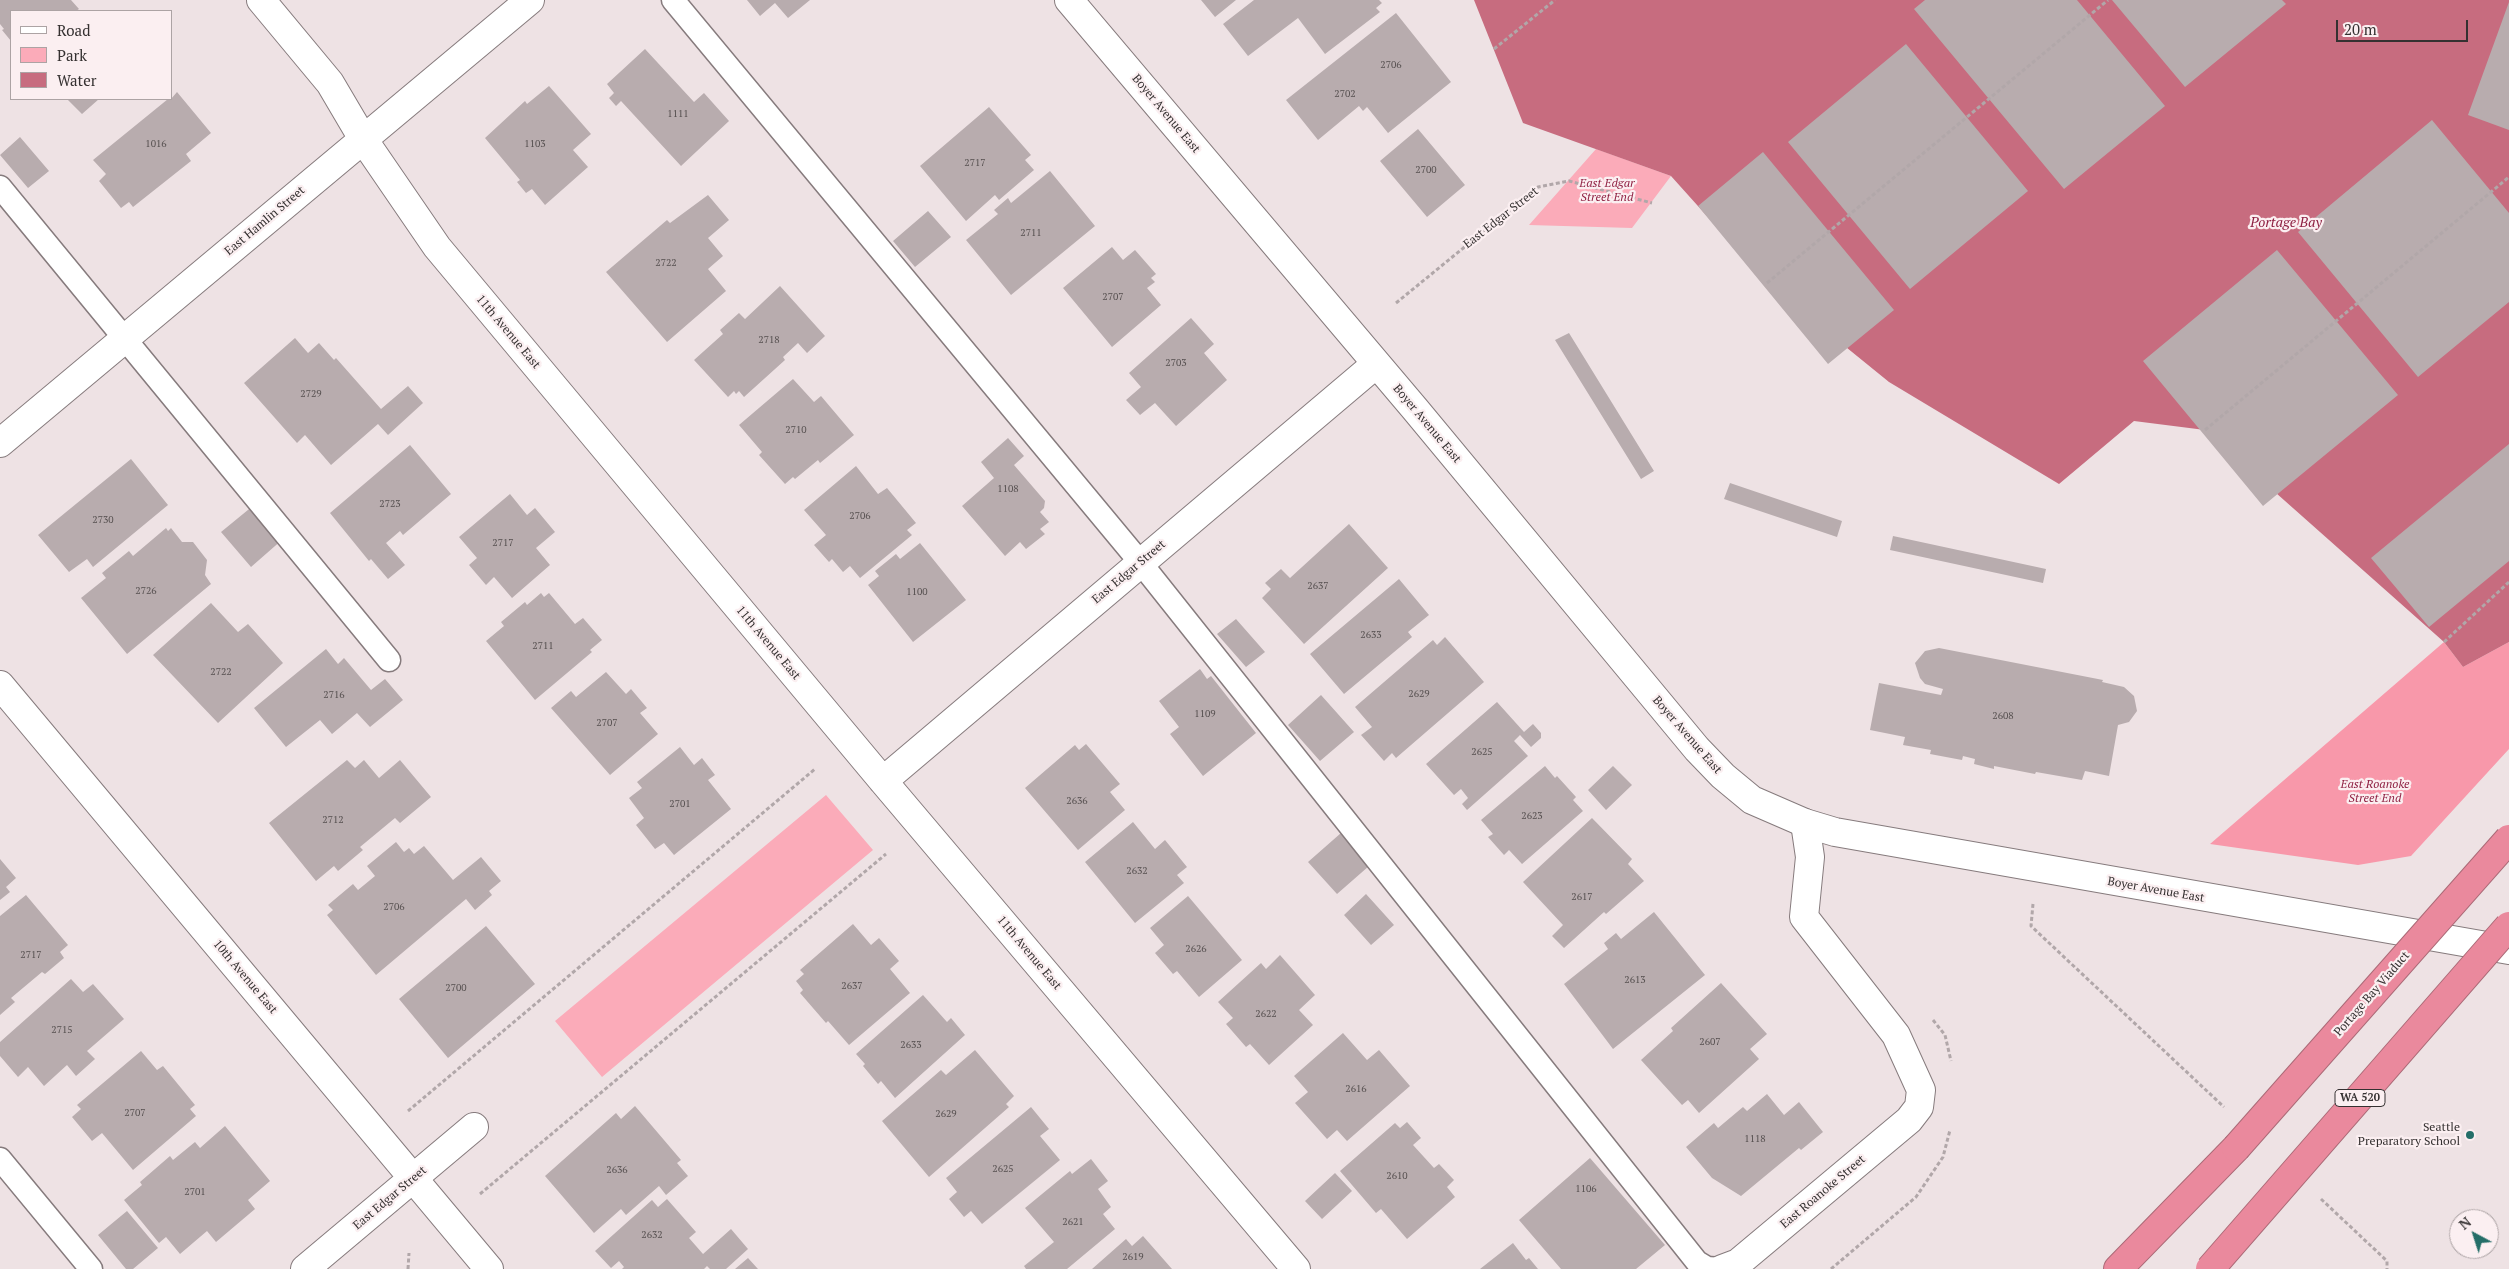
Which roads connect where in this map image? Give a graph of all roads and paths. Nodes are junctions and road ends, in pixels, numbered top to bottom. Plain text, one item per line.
1 (261, 0) edge
2 (530, 0) edge
3 (673, 0) edge
4 (1069, 0) edge
5 (1555, 0) edge
6 (2108, 0) edge
7 (1494, 50) dead end
8 (363, 139) junction
9 (2509, 178) edge
10 (0, 187) edge
11 (1652, 202) dead end
12 (1766, 283) dead end
13 (1396, 303) dead end
14 (124, 339) junction
15 (1376, 364) junction
16 (2205, 430) dead end
17 (0, 443) edge
18 (1140, 562) junction
19 (2509, 582) edge
20 (2444, 642) dead end
21 (389, 660) dead end
22 (0, 685) edge
23 (815, 769) dead end
24 (883, 782) junction
25 (1804, 823) junction
26 (2509, 839) edge
27 (886, 854) dead end
28 (2036, 869) junction
29 (2509, 926) edge
30 (2509, 950) edge
31 (408, 1110) dead end
32 (2231, 1113) dead end
33 (474, 1127) dead end
34 (1942, 1157) dead end
35 (0, 1159) edge
36 (414, 1178) junction
37 (480, 1194) dead end
38 (2316, 1194) dead end
39 (409, 1253) dead end
40 (92, 1269) edge
41 (305, 1269) edge
42 (408, 1269) edge
43 (489, 1269) edge
44 (1296, 1269) edge
45 (1722, 1269) edge
46 (1831, 1269) edge
47 (2118, 1269) edge
48 (2210, 1269) edge
49 (2387, 1269) edge

1 - 8 street, 11th Avenue East
2 - 8 street, East Hamlin Street
3 - 18 lane
4 - 15 street, Boyer Avenue East
5 - 7 path
6 - 12 path
8 - 14 street, East Hamlin Street
8 - 24 street, 11th Avenue East
9 - 16 path
10 - 14 lane
11 - 13 path, East Edgar Street
14 - 17 street, East Hamlin Street
14 - 21 lane
15 - 18 street, East Edgar Street
15 - 25 street, Boyer Avenue East
18 - 24 street, East Edgar Street
18 - 45 lane
19 - 20 path
22 - 36 street, 10th Avenue East
23 - 31 path
24 - 44 street, 11th Avenue East
25 - 28 street, Boyer Avenue East
25 - 45 street, East Roanoke Street
26 - 47 highway, Portage Bay Viaduct, bridge
27 - 37 path
28 - 30 street, Boyer Avenue East
28 - 32 path
29 - 48 highway, WA 520, bridge
33 - 36 street, East Edgar Street
34 - 46 path
35 - 40 lane
36 - 41 street, East Edgar Street
36 - 43 street, 10th Avenue East
38 - 49 path
39 - 42 path

